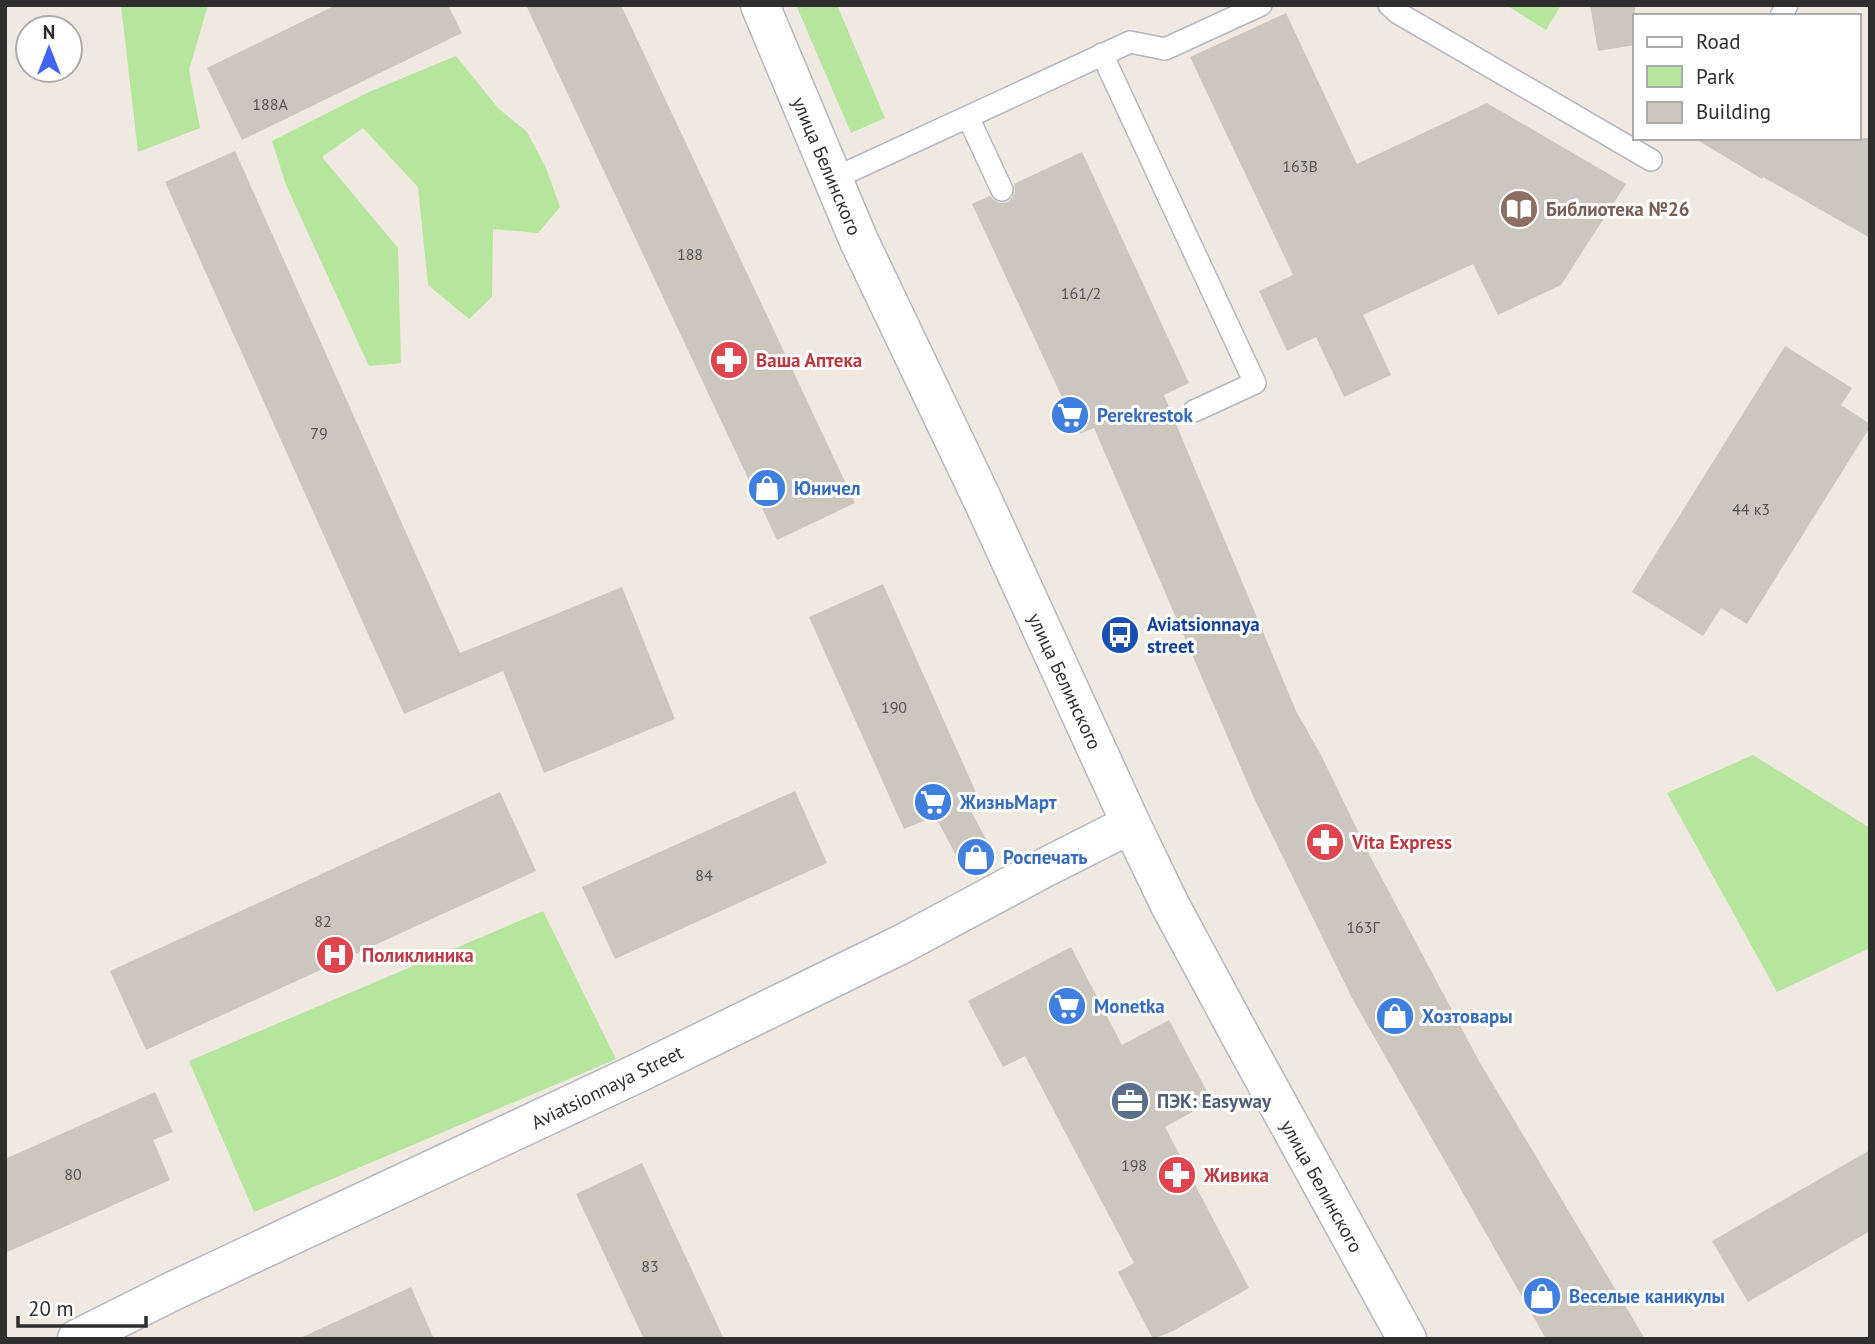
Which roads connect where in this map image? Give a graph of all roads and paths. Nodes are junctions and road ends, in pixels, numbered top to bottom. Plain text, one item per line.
1 (760, 5) edge
2 (1261, 5) edge
3 (1389, 5) edge
4 (1102, 54) junction
5 (968, 117) junction
6 (1651, 160) dead end
7 (833, 180) junction
8 (1002, 190) dead end
9 (1194, 411) dead end
10 (1131, 824) junction
11 (77, 1339) edge
12 (1407, 1339) edge

1 - 7 main road, улица Белинского
2 - 4 lane
3 - 6 lane
4 - 5 lane
4 - 9 lane
5 - 7 lane
5 - 8 lane
7 - 10 main road, улица Белинского
10 - 11 main road, Aviatsionnaya Street
10 - 12 main road, улица Белинского

